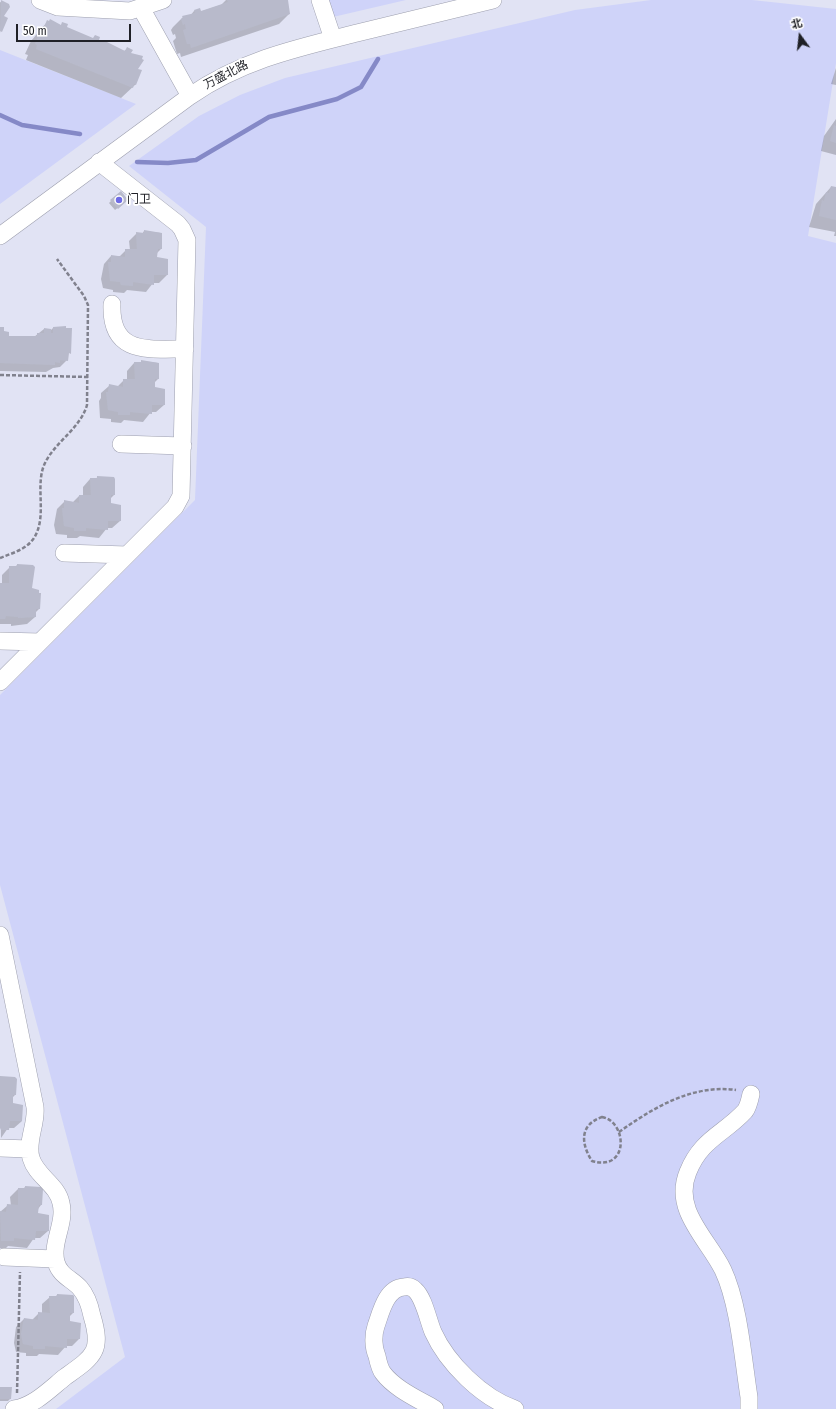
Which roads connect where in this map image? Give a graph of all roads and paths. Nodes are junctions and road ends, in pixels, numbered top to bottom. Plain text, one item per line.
1 (40, 0) edge
2 (163, 0) edge
3 (320, 0) edge
4 (493, 0) edge
5 (70, 4) edge
6 (439, 7) edge
7 (141, 8) junction
8 (333, 39) junction
9 (190, 96) junction
10 (99, 162) junction
11 (0, 236) edge
12 (57, 259) dead end
13 (112, 304) dead end
14 (185, 350) junction
15 (0, 375) edge
16 (88, 377) junction
17 (121, 444) dead end
18 (183, 446) junction
19 (64, 553) dead end
20 (127, 555) junction
21 (0, 558) edge
22 (0, 641) edge
23 (40, 642) junction
24 (0, 682) edge
25 (0, 935) edge
26 (8, 1017) edge
27 (751, 1094) joint
28 (619, 1132) junction
29 (0, 1148) edge
30 (29, 1149) junction
31 (12, 1257) joint
32 (55, 1259) junction
33 (0, 1409) edge
34 (14, 1409) edge
35 (435, 1409) edge
36 (515, 1409) edge
37 (749, 1409) edge

1 - 5 street
2 - 7 street
3 - 8 street
4 - 6 street, 万盛北路
5 - 7 street
6 - 8 street, 万盛北路
7 - 9 street
8 - 9 street, 万盛北路
9 - 10 street, 万盛北路
10 - 11 street, 万盛北路
10 - 14 street
12 - 16 path
13 - 14 street
14 - 18 street
15 - 16 path
16 - 21 path
17 - 18 street
18 - 20 street
19 - 20 street
20 - 23 street
22 - 23 street
23 - 24 street
25 - 26 street
26 - 30 street
27 - 28 path
27 - 37 street
28 - 28 path
29 - 30 street
30 - 32 street
31 - 32 street
31 - 34 path
32 - 34 street
33 - 34 street
35 - 36 street

